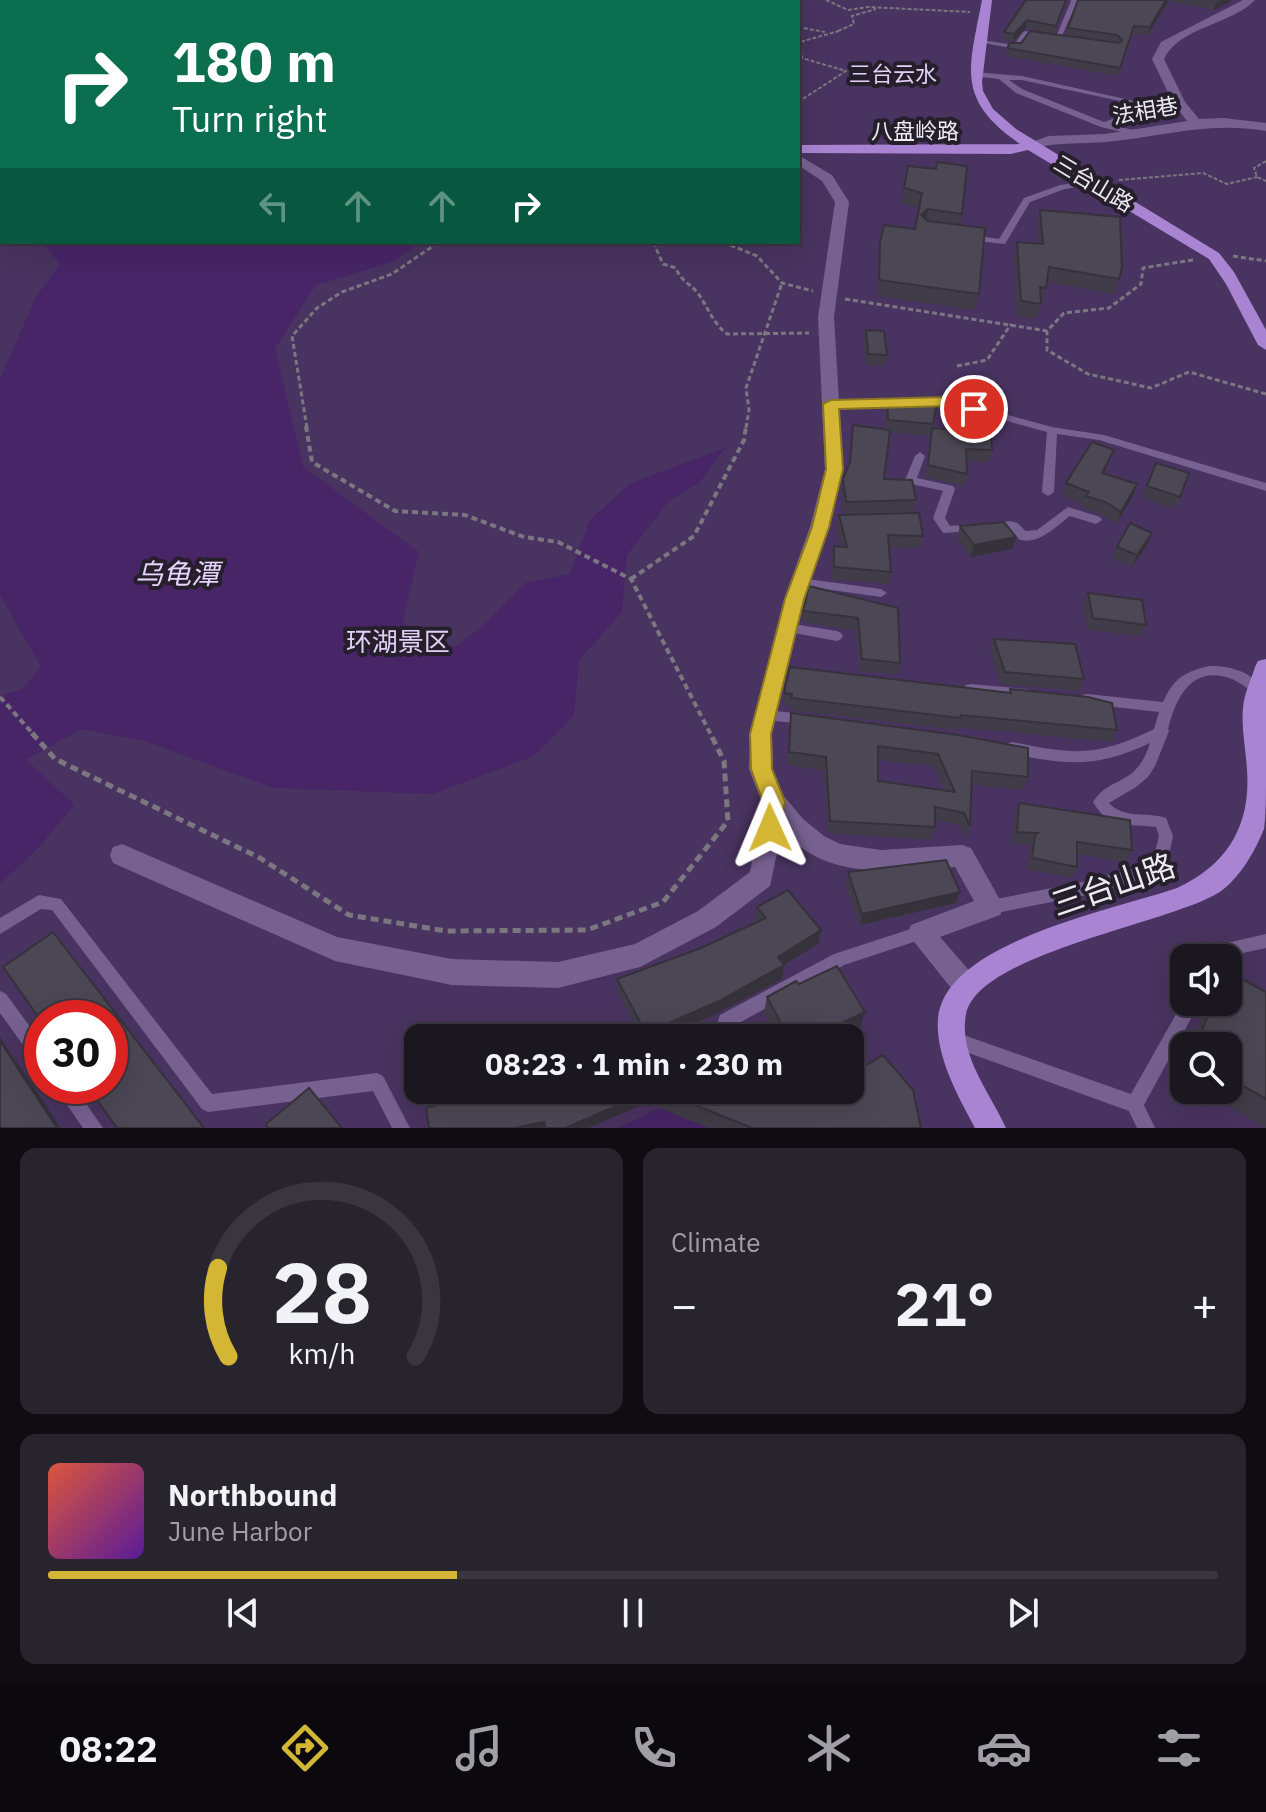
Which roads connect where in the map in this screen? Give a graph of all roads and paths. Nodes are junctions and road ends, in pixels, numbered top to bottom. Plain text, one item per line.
1 (826, 0) edge
2 (1073, 0) edge
3 (1250, 0) edge
4 (877, 7) junction
5 (986, 7) edge
6 (848, 10) junction
7 (852, 16) junction
8 (800, 27) edge
9 (839, 31) junction
10 (1058, 39) junction
11 (1072, 41) edge
12 (800, 42) edge
13 (800, 42) edge
14 (982, 42) junction
15 (977, 74) junction
16 (1001, 77) junction
17 (800, 101) edge
18 (1195, 122) junction
19 (1104, 125) junction
20 (1266, 127) edge
21 (1139, 134) junction
22 (1030, 145) junction
23 (800, 149) edge
24 (800, 160) edge
25 (1266, 161) edge
26 (1257, 177) junction
27 (1266, 181) edge
28 (1094, 182) junction
29 (956, 235) edge
30 (437, 244) edge
31 (656, 244) edge
32 (728, 244) edge
33 (1216, 257) junction
34 (1266, 261) edge
35 (782, 283) junction
36 (829, 296) junction
37 (1011, 324) junction
38 (1047, 331) junction
39 (765, 332) junction
40 (827, 332) junction
41 (1266, 345) edge
42 (957, 366) dead end
43 (1266, 394) edge
44 (831, 404) junction
45 (1052, 430) junction
46 (920, 456) dead end
47 (1266, 487) edge
48 (1048, 492) dead end
49 (924, 518) dead end
50 (939, 518) junction
51 (1096, 520) dead end
52 (631, 579) junction
53 (800, 582) junction
54 (881, 593) dead end
55 (787, 628) junction
56 (837, 636) dead end
57 (1263, 678) edge
58 (956, 687) edge
59 (1035, 695) edge
60 (0, 697) edge
61 (1066, 697) edge
62 (1167, 708) junction
63 (766, 715) junction
64 (812, 720) edge
65 (1162, 731) junction
66 (994, 744) edge
67 (774, 802) junction
68 (122, 855) dead end
69 (991, 907) junction
70 (0, 927) edge
71 (920, 933) junction
72 (1266, 941) edge
73 (1242, 946) edge
74 (964, 984) junction
75 (0, 999) edge
76 (1184, 1016) edge
77 (729, 1024) edge
78 (24, 1032) edge
79 (955, 1040) junction
80 (76, 1104) edge
81 (1135, 1104) junction
82 (94, 1128) edge
83 (401, 1128) edge
84 (991, 1128) edge
85 (1146, 1128) edge

1 - 6 path
2 - 10 lane
3 - 18 street
4 - 5 path
4 - 6 path
4 - 7 path
5 - 14 street, 三台山路
6 - 7 path
7 - 9 path
8 - 9 path
9 - 13 path
10 - 11 lane
10 - 14 lane
12 - 17 path
14 - 15 street, 三台山路
15 - 16 lane
15 - 22 street, 三台山路
16 - 19 lane
16 - 19 lane
18 - 20 street, 法相巷
18 - 21 street, 法相巷
19 - 21 lane
21 - 22 street, 法相巷
22 - 23 street, 八盘岭路
22 - 28 street, 三台山路
24 - 36 street
25 - 26 path
26 - 27 path
26 - 28 path
28 - 29 lane
28 - 33 street, 三台山路
30 - 52 path
31 - 39 path
32 - 35 path
33 - 34 path
33 - 38 path
33 - 41 street, 三台山路
35 - 36 path
35 - 39 path
36 - 37 path
36 - 40 street
37 - 38 path
37 - 42 path
38 - 43 path
39 - 40 path
39 - 52 path
40 - 44 street
44 - 45 lane
44 - 53 street
45 - 47 lane
45 - 48 lane
46 - 50 lane
49 - 50 lane
50 - 51 lane
52 - 60 path
53 - 54 lane
53 - 55 street
55 - 56 lane
55 - 63 street
57 - 62 lane
57 - 74 street, 三台山路
58 - 59 lane
61 - 62 lane
62 - 65 lane
63 - 64 lane
63 - 67 street
65 - 66 lane
65 - 69 lane
67 - 68 street
67 - 69 street
69 - 71 street
70 - 83 lane
71 - 74 street
71 - 77 lane
72 - 73 lane
74 - 79 street
75 - 78 lane
76 - 81 lane
79 - 81 lane
79 - 84 street
80 - 82 lane
81 - 85 lane

